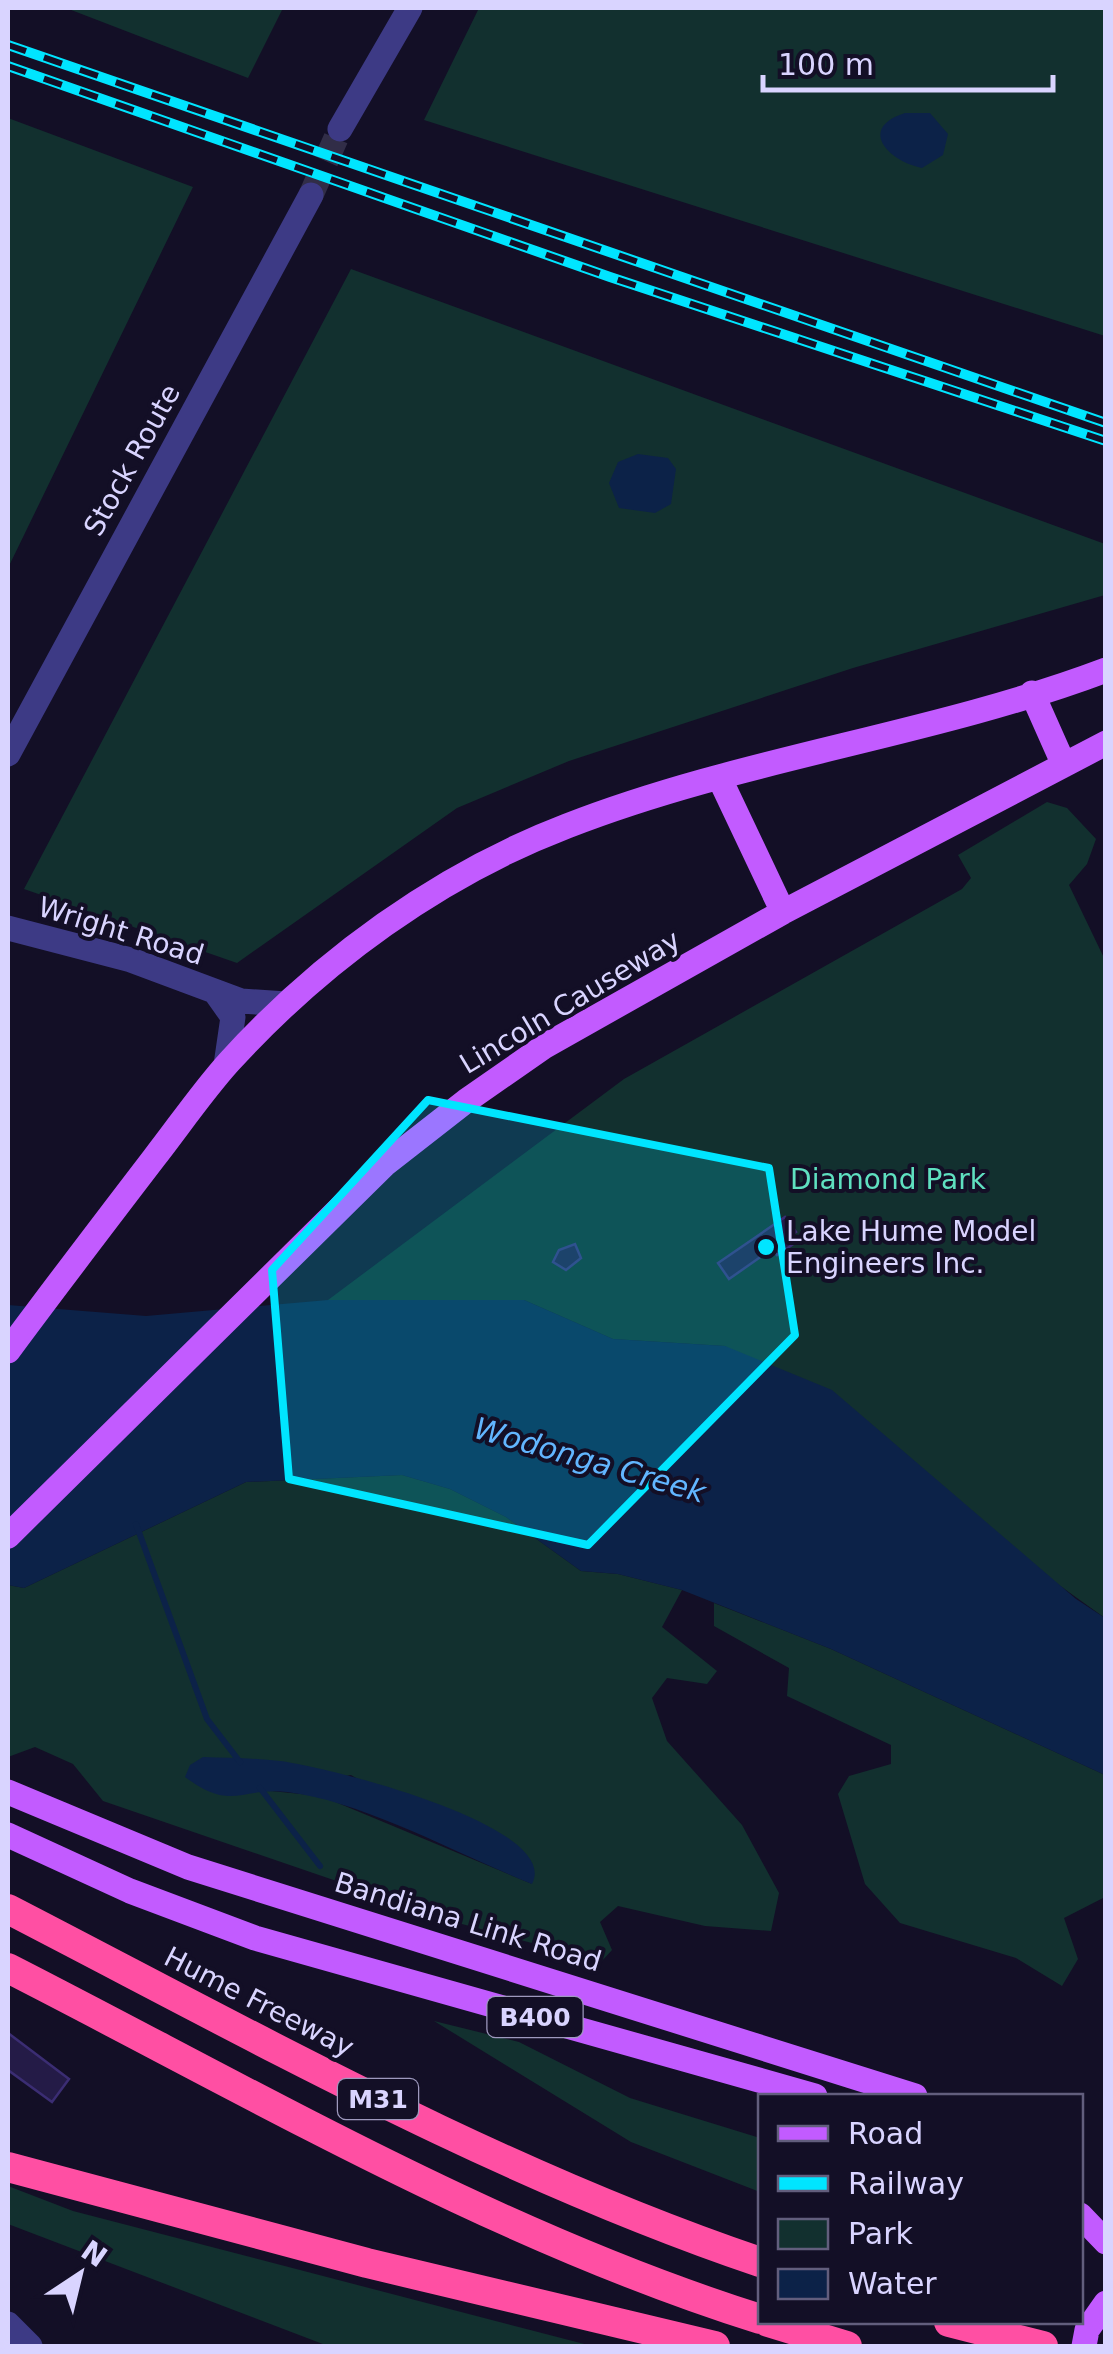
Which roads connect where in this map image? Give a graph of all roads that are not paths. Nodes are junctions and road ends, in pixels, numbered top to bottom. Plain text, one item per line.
1 (410, 8) edge
2 (340, 130) tunnel mouth
3 (311, 195) tunnel mouth
4 (1106, 670) edge
5 (1032, 694) junction
6 (1106, 743) edge
7 (8, 754) edge
8 (1064, 764) junction
9 (719, 778) junction
10 (783, 912) junction
11 (8, 928) edge
12 (216, 993) junction
13 (286, 1004) junction
14 (226, 1065) junction
15 (8, 1351) edge
16 (8, 1536) edge
17 (8, 1792) edge
18 (8, 1834) edge
19 (8, 1908) edge
20 (8, 1968) edge
21 (808, 2094) edge
22 (909, 2094) edge
23 (8, 2166) edge
24 (1083, 2217) edge
25 (1106, 2242) edge
26 (758, 2261) edge
27 (1106, 2303) edge
28 (758, 2318) edge
29 (8, 2324) edge
30 (775, 2324) edge
31 (957, 2324) edge
32 (1083, 2343) edge
33 (30, 2346) edge
34 (716, 2346) edge
35 (847, 2346) edge
36 (1043, 2346) edge

1 - 2 street
3 - 7 street, Stock Route
4 - 5 main road
5 - 8 main road
5 - 9 main road
6 - 8 main road, Lincoln Causeway
8 - 10 main road, Lincoln Causeway
9 - 10 main road
9 - 13 main road
10 - 16 main road, Lincoln Causeway
11 - 12 street, Wright Road
12 - 13 street, Wright Road
12 - 14 street, Wright Road
13 - 14 main road
14 - 15 main road
17 - 22 main road, Bandiana Link Road / B400
18 - 21 main road, B400
19 - 26 highway, Hume Freeway / M31
20 - 28 highway, M31
23 - 34 highway
24 - 25 main road
27 - 32 main road
29 - 33 street
30 - 35 highway
31 - 36 highway

